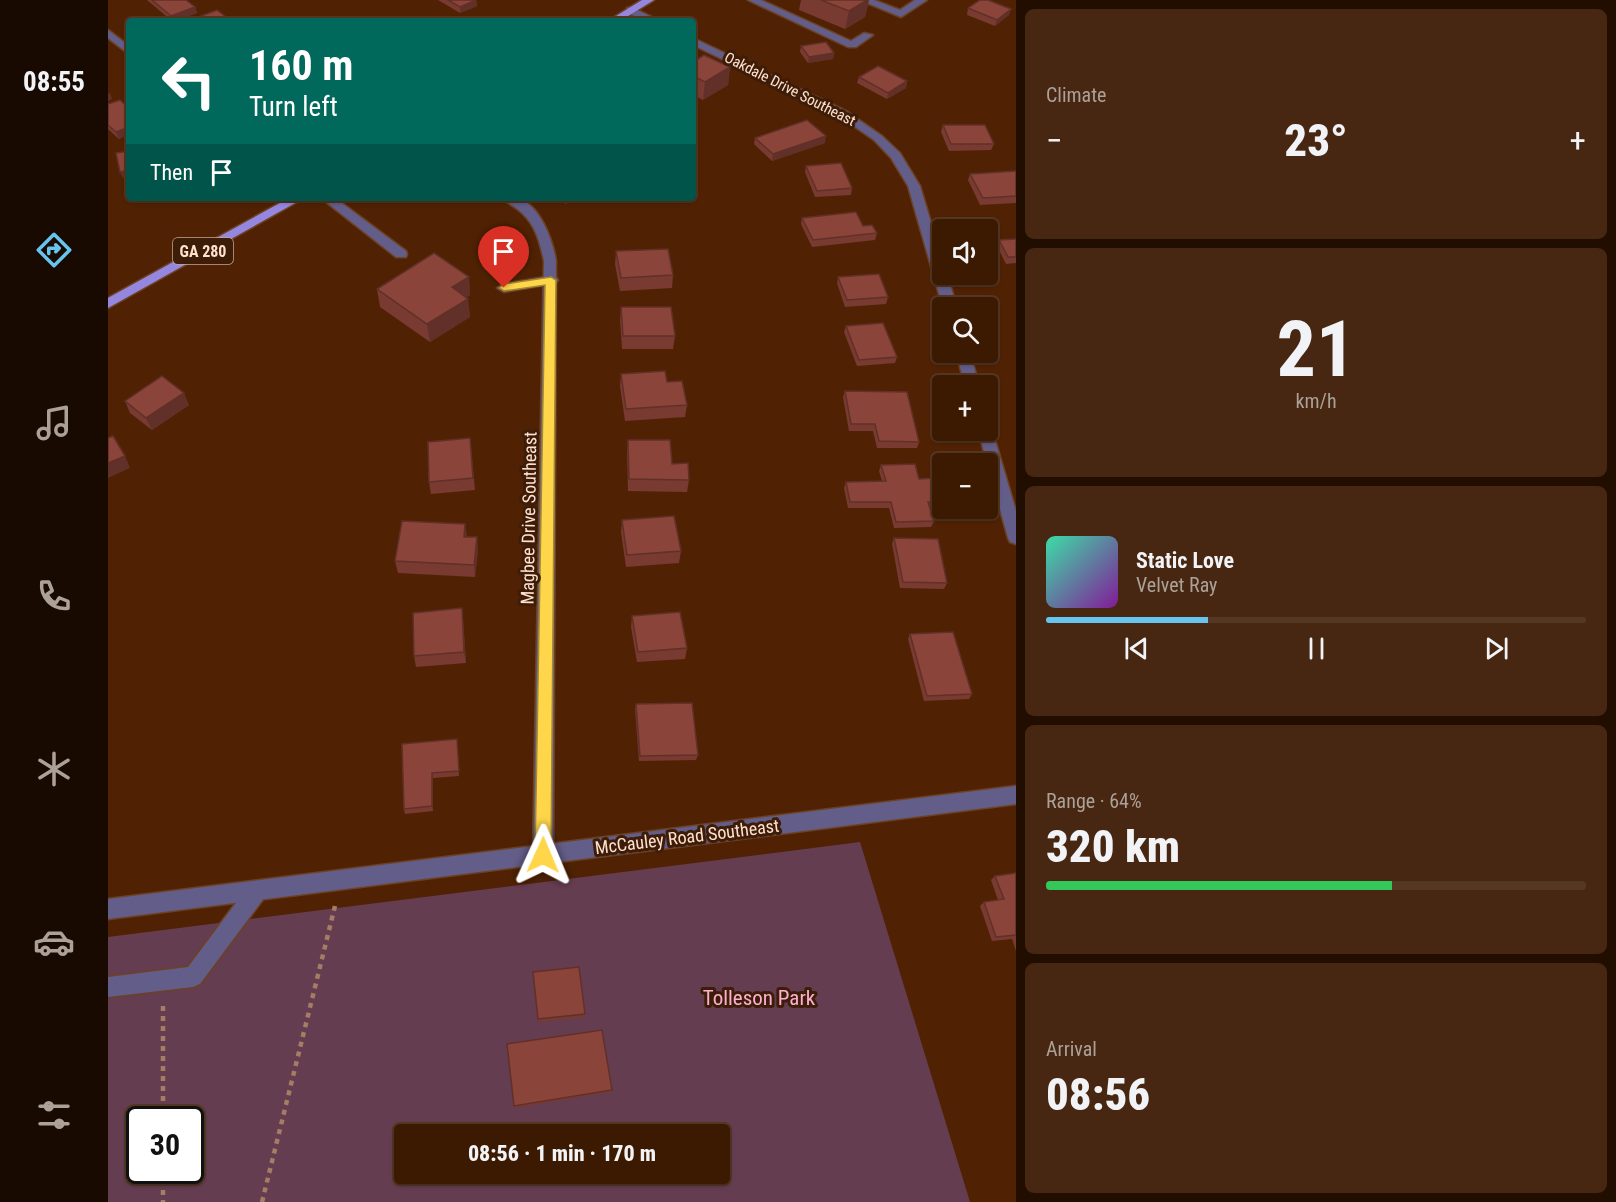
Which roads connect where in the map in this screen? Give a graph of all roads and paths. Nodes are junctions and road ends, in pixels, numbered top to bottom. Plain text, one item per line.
1 (650, 0) edge
2 (753, 0) edge
3 (865, 0) edge
4 (922, 0) edge
5 (632, 5) edge
6 (616, 18) edge
7 (648, 18) edge
8 (108, 33) edge
9 (868, 35) dead end
10 (696, 42) edge
11 (126, 48) edge
12 (293, 201) edge
13 (331, 201) edge
14 (513, 201) edge
15 (401, 254) dead end
16 (551, 280) junction
17 (504, 288) dead end
18 (947, 297) edge
19 (108, 304) edge
20 (988, 441) edge
21 (1016, 538) edge
22 (1016, 795) edge
23 (543, 855) junction
24 (341, 880) junction
25 (257, 891) junction
26 (108, 909) edge
27 (163, 981) junction
28 (108, 987) edge
29 (163, 1106) edge
30 (163, 1184) edge
31 (163, 1202) edge
32 (262, 1202) edge

1 - 5 main road
2 - 9 street
3 - 4 street
5 - 6 main road
5 - 7 street
8 - 11 street
10 - 18 street, Oakdale Drive Southeast
12 - 19 main road, GA 280
13 - 15 street
14 - 16 street, Magbee Drive Southeast
16 - 17 street
16 - 23 street, Magbee Drive Southeast
20 - 21 street
22 - 23 street, McCauley Road Southeast
23 - 24 street, McCauley Road Southeast
24 - 25 street, McCauley Road Southeast
24 - 32 path
25 - 26 street, McCauley Road Southeast
25 - 27 street
27 - 28 street
27 - 29 path
30 - 31 path

